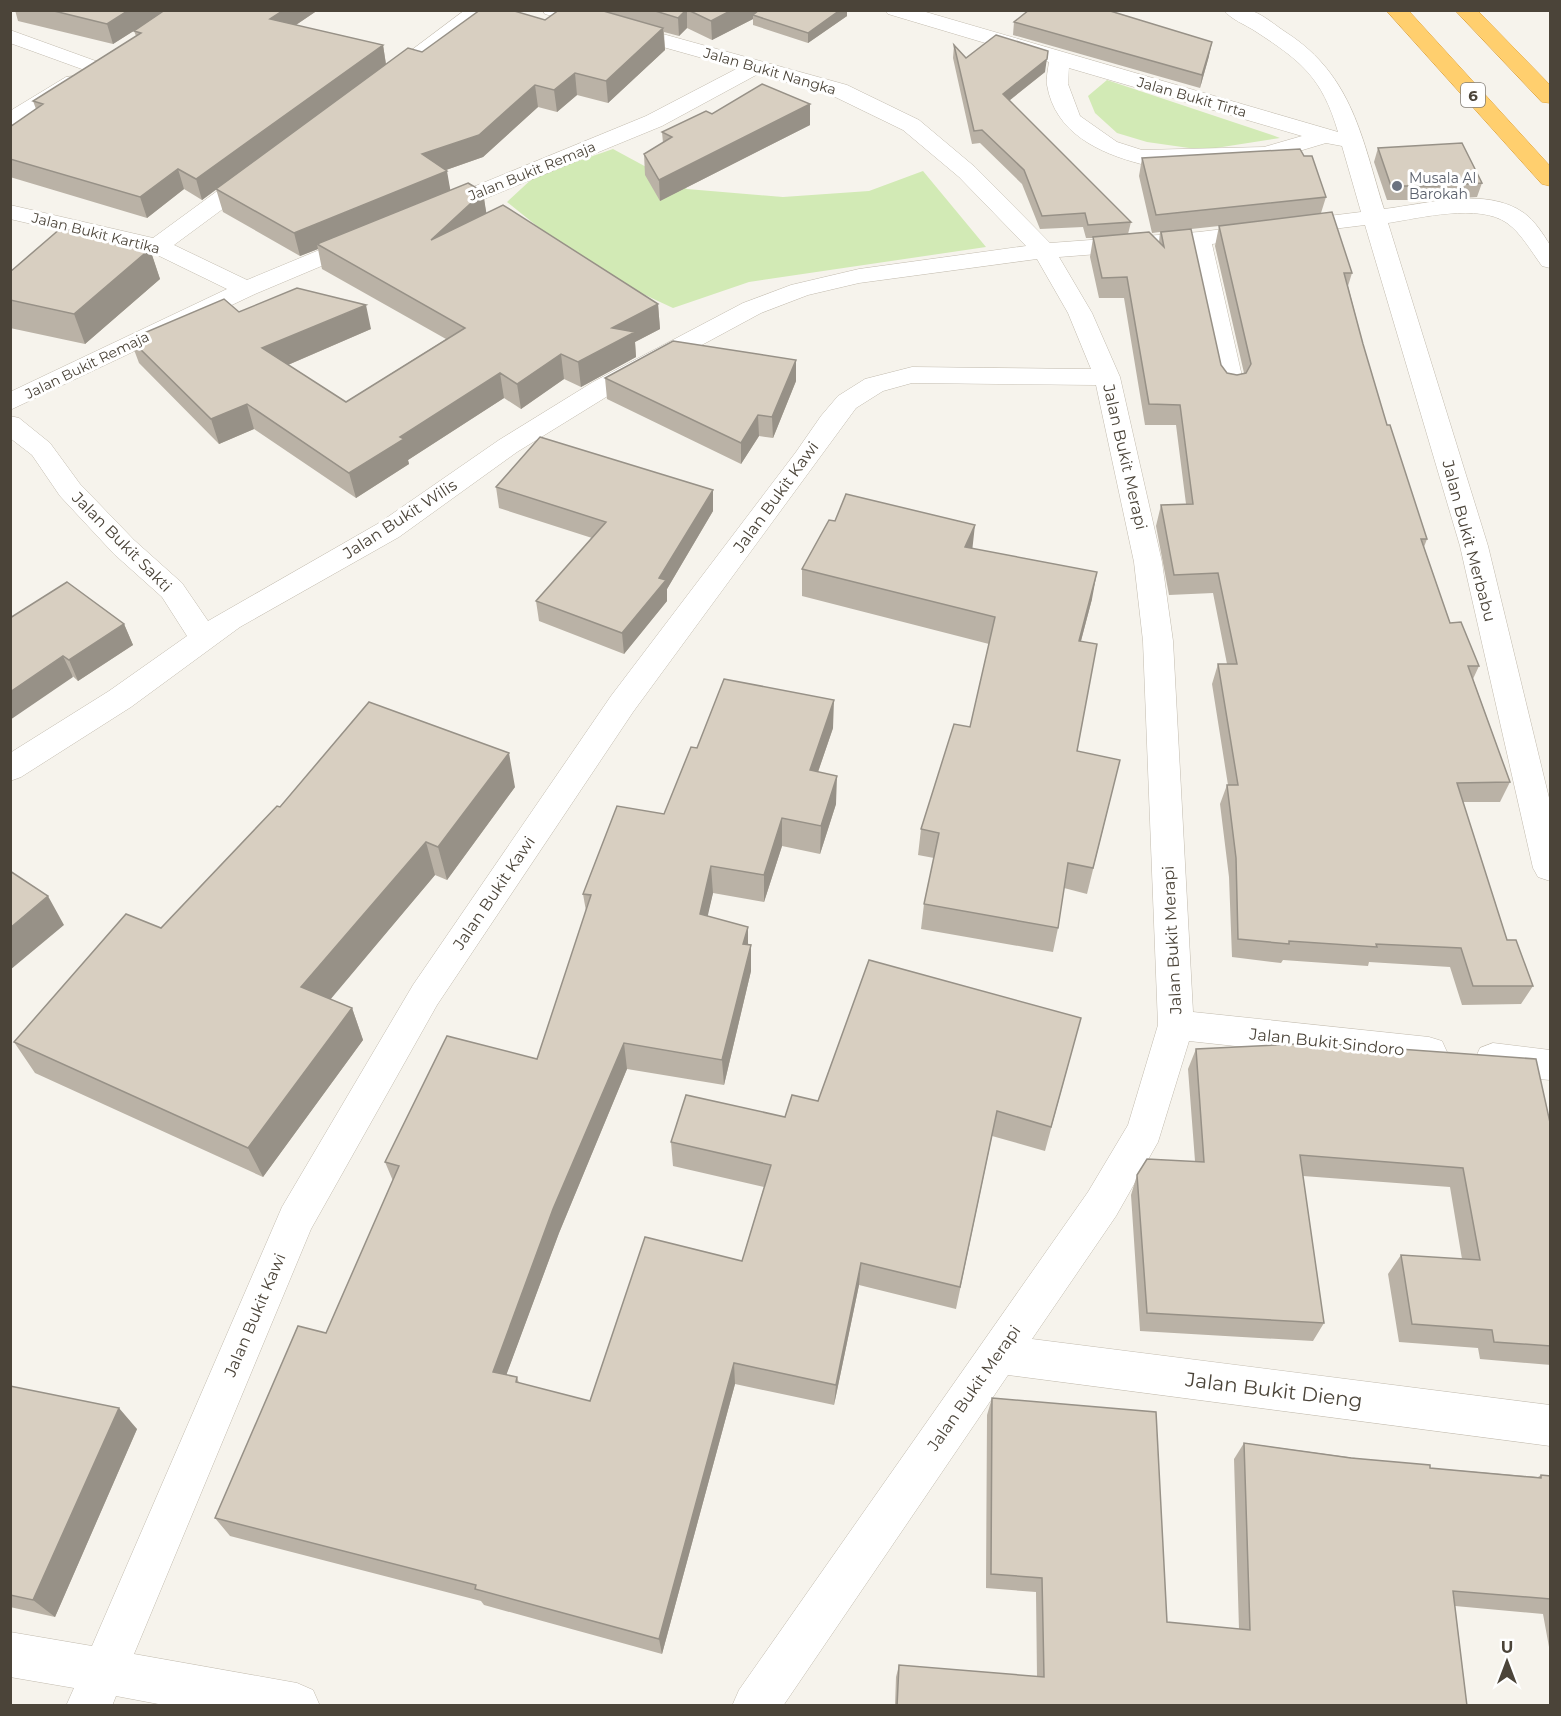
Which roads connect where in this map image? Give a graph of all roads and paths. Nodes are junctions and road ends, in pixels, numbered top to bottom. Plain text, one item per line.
1 (479, 10) edge
2 (552, 10) edge
3 (895, 10) edge
4 (1234, 10) edge
5 (1396, 10) edge
6 (1465, 10) edge
7 (10, 36) edge
8 (117, 55) edge
9 (1060, 58) junction
10 (756, 67) junction
11 (97, 68) junction
12 (386, 78) edge
13 (1551, 97) edge
14 (10, 120) edge
15 (1325, 136) junction
16 (1352, 141) junction
17 (273, 161) edge
18 (1551, 179) edge
19 (10, 212) edge
20 (422, 216) edge
21 (1373, 217) junction
22 (378, 234) edge
23 (1199, 239) junction
24 (157, 246) junction
25 (1044, 251) junction
26 (1551, 261) edge
27 (246, 289) junction
28 (1107, 377) junction
29 (1231, 385) edge
30 (10, 402) edge
31 (10, 424) edge
32 (204, 638) junction
33 (10, 769) edge
34 (1551, 868) edge
35 (1176, 1025) junction
36 (1551, 1065) edge
37 (998, 1354) junction
38 (1551, 1426) edge
39 (10, 1654) edge
40 (96, 1687) edge
41 (297, 1706) edge
42 (755, 1706) edge

1 - 12 street
2 - 10 street, Jalan Bukit Nangka
3 - 9 street, Jalan Bukit Tirta
4 - 16 street
5 - 18 highway, 6
6 - 13 highway
7 - 11 street
8 - 11 street
9 - 15 street, Jalan Bukit Tirta
9 - 15 street, Jalan Bukit Tirta
10 - 20 street, Jalan Bukit Remaja
10 - 25 street, Jalan Bukit Nangka
11 - 14 street
15 - 16 street, Jalan Bukit Tirta
16 - 21 street
17 - 24 street
19 - 24 street, Jalan Bukit Kartika
21 - 23 street
21 - 26 street
21 - 34 street, Jalan Bukit Merbabu
22 - 27 street, Jalan Bukit Remaja
23 - 25 street
23 - 29 street
24 - 27 street, Jalan Bukit Kartika
25 - 28 street, Jalan Bukit Merapi
25 - 32 street, Jalan Bukit Wilis
27 - 30 street, Jalan Bukit Remaja
28 - 35 street, Jalan Bukit Merapi
28 - 40 street, Jalan Bukit Kawi
31 - 32 street, Jalan Bukit Sakti
32 - 33 street, Jalan Bukit Wilis
35 - 36 street, Jalan Bukit Sindoro
35 - 37 street, Jalan Bukit Merapi
37 - 38 street, Jalan Bukit Dieng
37 - 42 street, Jalan Bukit Merapi
39 - 40 street
40 - 41 street

